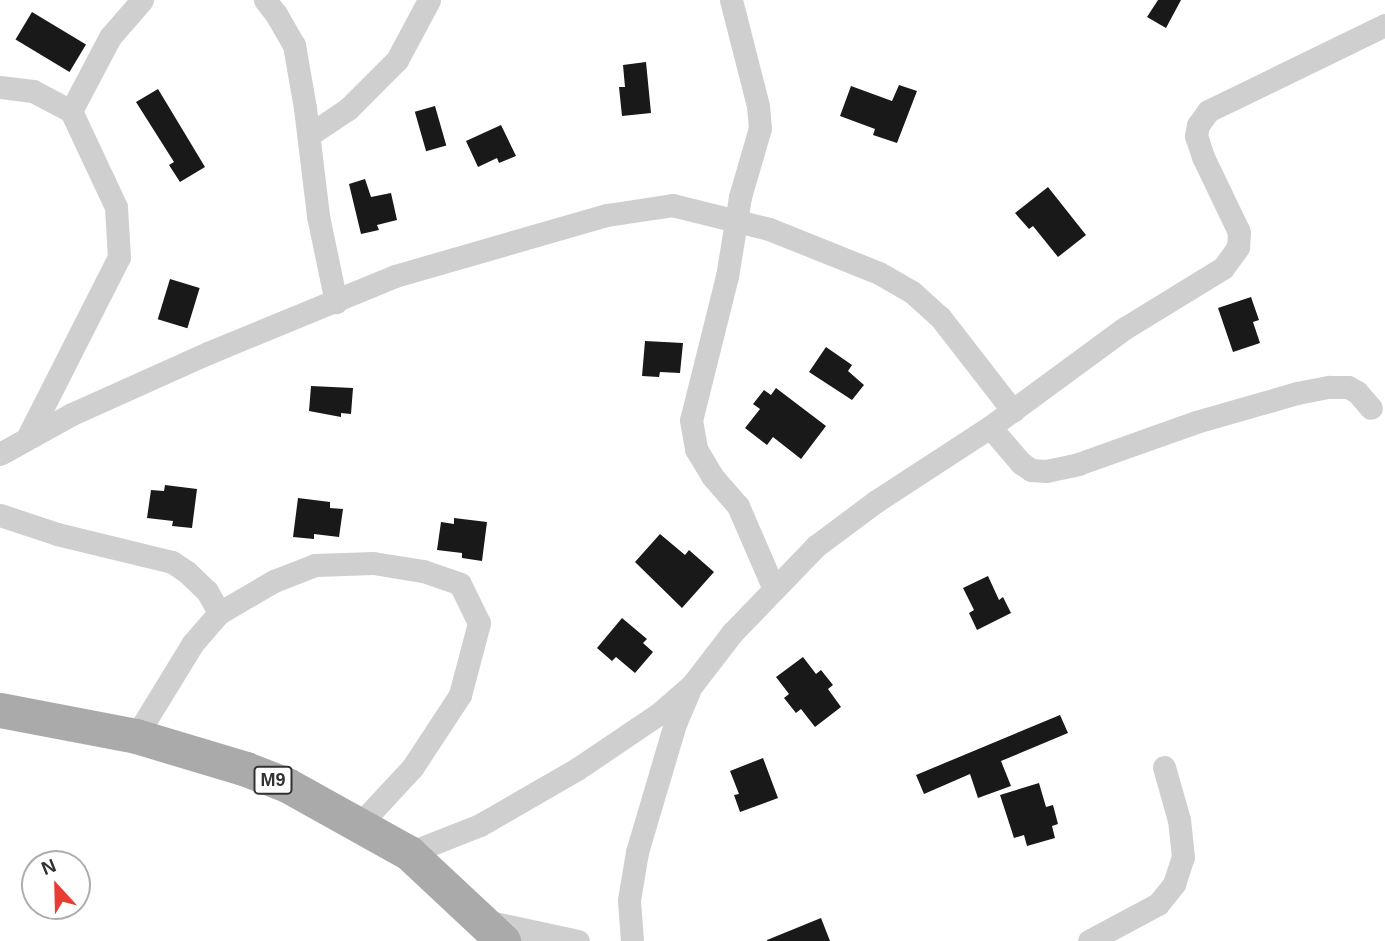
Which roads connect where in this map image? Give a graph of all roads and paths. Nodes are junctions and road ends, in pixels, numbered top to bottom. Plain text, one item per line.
1 (142, 0) edge
2 (265, 0) edge
3 (429, 0) edge
4 (731, 0) edge
5 (1381, 32) edge
6 (0, 88) edge
7 (71, 111) junction
8 (309, 135) junction
9 (735, 222) junction
10 (336, 302) junction
11 (1371, 408) dead end
12 (1013, 411) junction
13 (990, 427) junction
14 (29, 436) junction
15 (0, 454) edge
16 (0, 515) edge
17 (773, 587) junction
18 (219, 613) junction
19 (692, 685) junction
20 (0, 710) edge
21 (136, 736) junction
22 (1164, 767) dead end
23 (360, 824) junction
24 (409, 853) junction
25 (494, 931) edge
26 (578, 941) edge
27 (632, 941) edge
28 (1089, 941) edge

1 - 7 street
2 - 8 street
3 - 8 street
4 - 9 street
5 - 12 street
6 - 7 street
7 - 14 street
8 - 10 street
9 - 10 street
9 - 12 street
9 - 17 street
10 - 14 street
11 - 13 street
12 - 13 street
13 - 17 street
14 - 15 street
16 - 18 street
17 - 19 street
18 - 21 street
18 - 23 street
19 - 24 street
19 - 27 street
20 - 21 main road, M9
21 - 23 main road, M9
22 - 28 street
23 - 24 main road, M9
24 - 25 main road, M9
25 - 26 street

